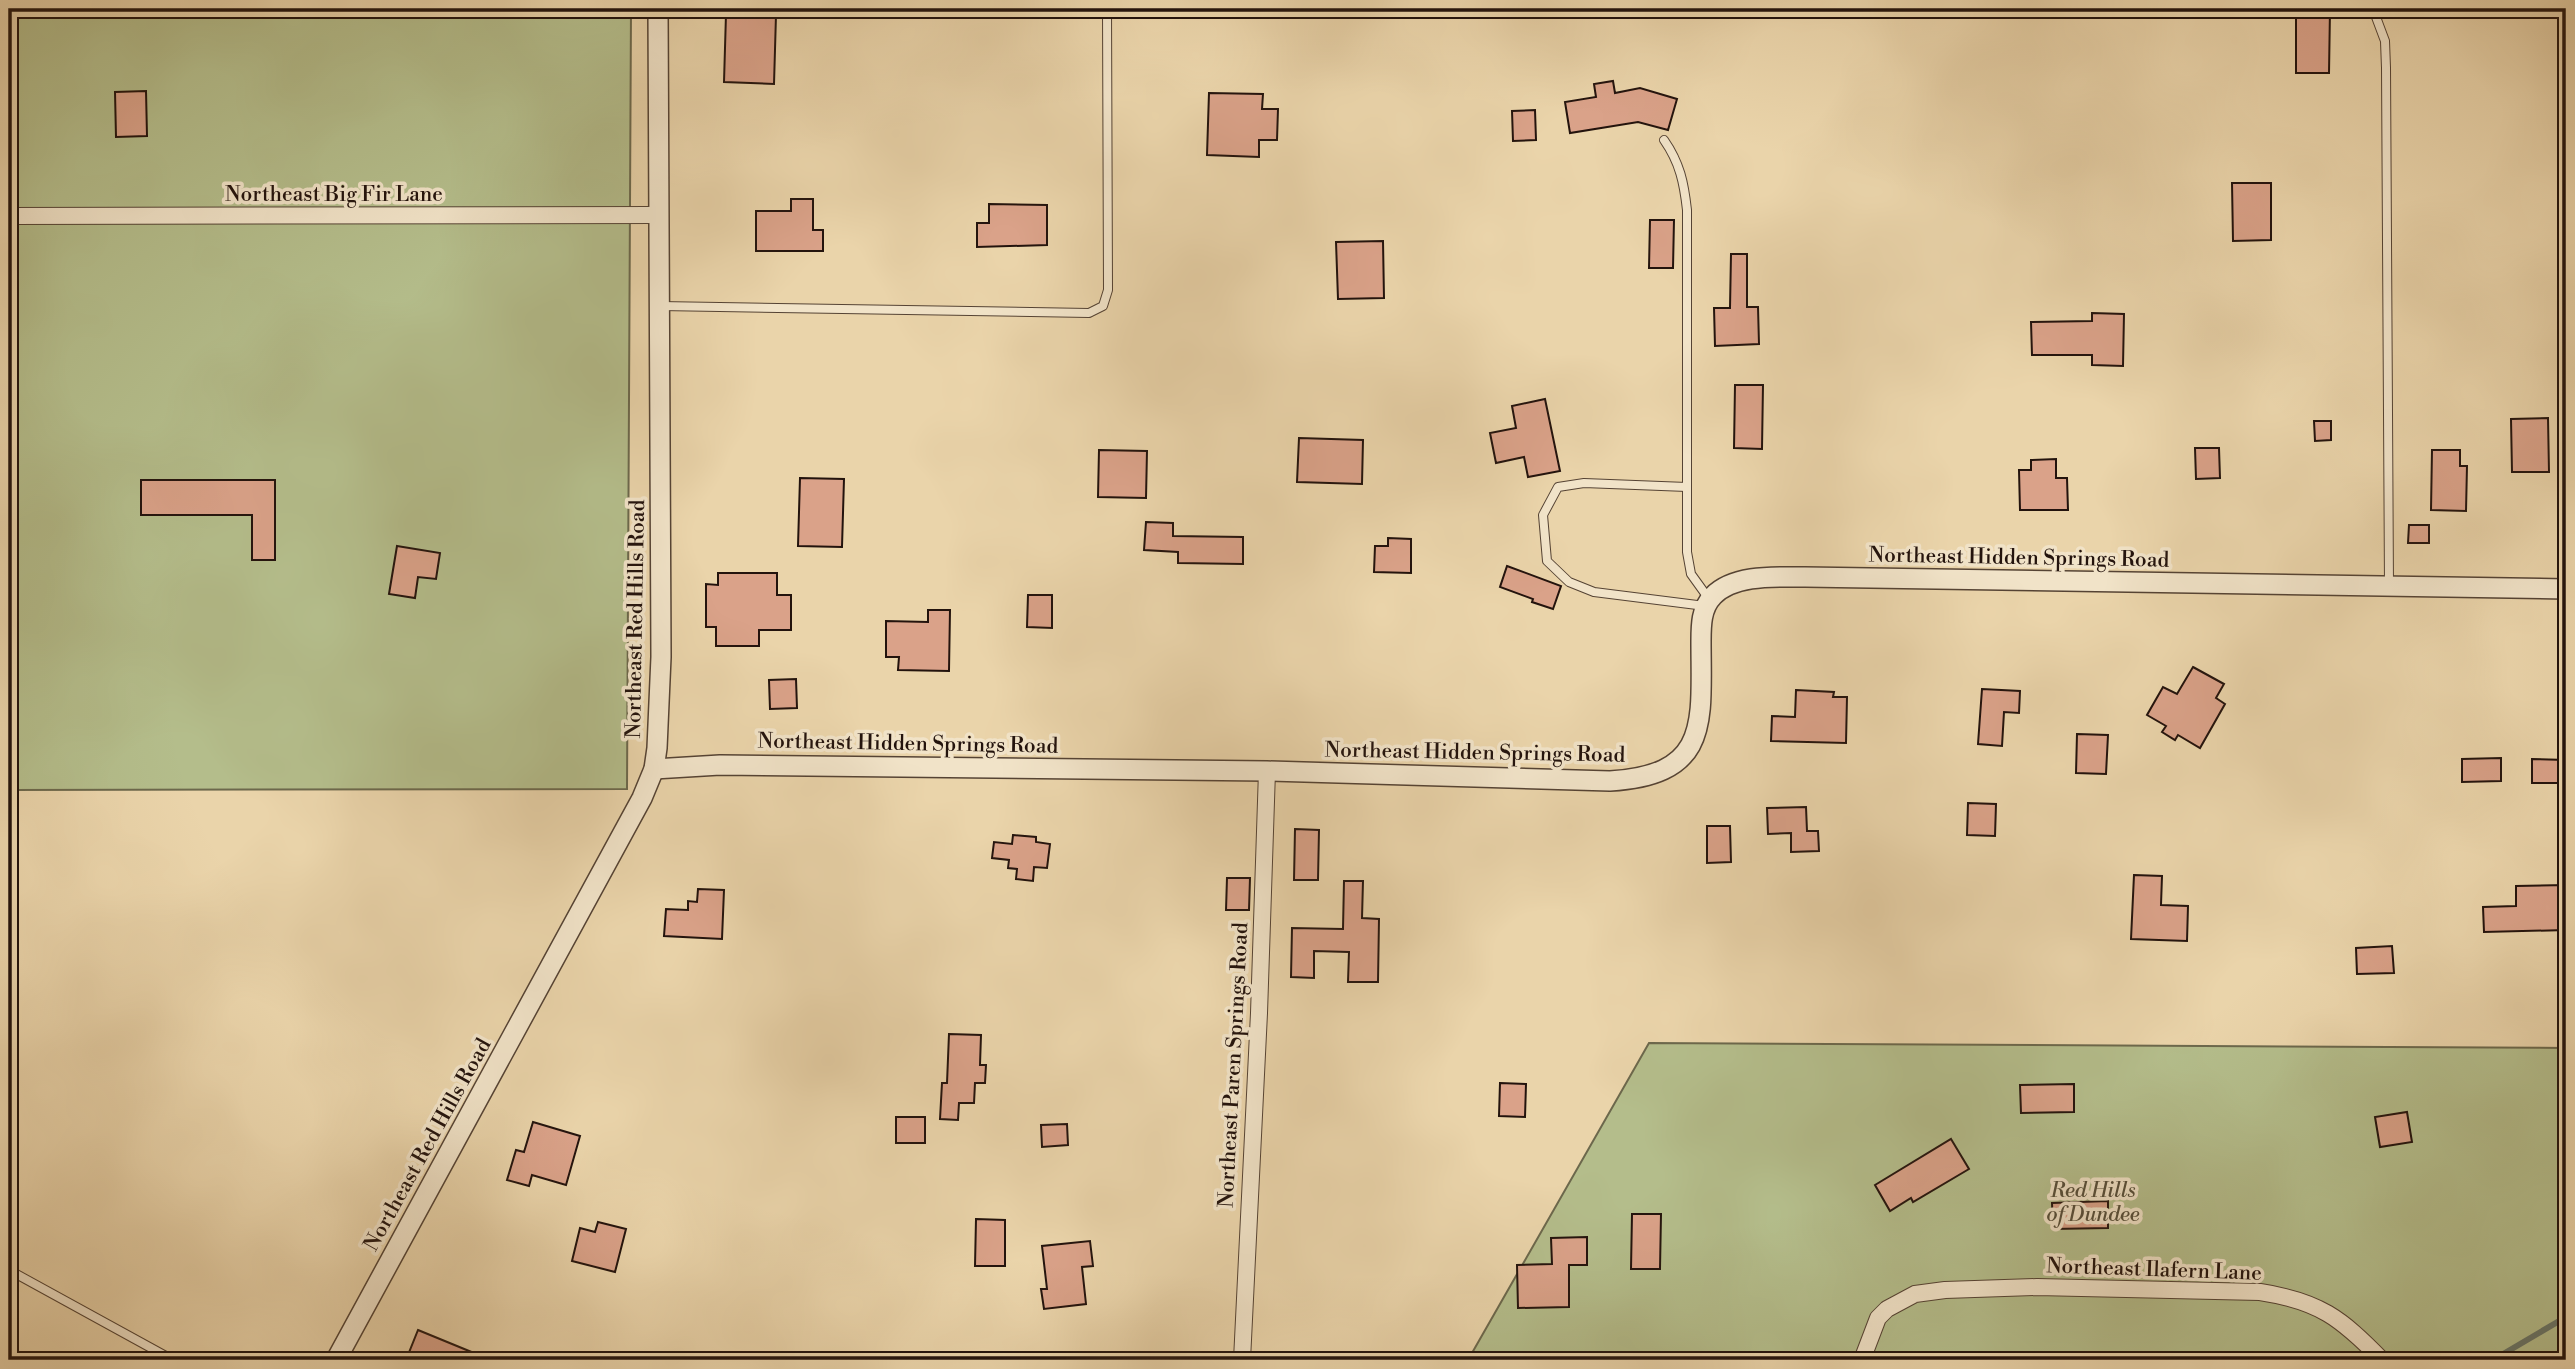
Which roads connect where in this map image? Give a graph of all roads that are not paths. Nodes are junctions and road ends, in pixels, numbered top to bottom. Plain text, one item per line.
1 (658, 9) edge
2 (1107, 9) edge
3 (2373, 9) edge
4 (1664, 141) dead end
5 (659, 215) junction
6 (9, 216) edge
7 (659, 306) junction
8 (1687, 487) junction
9 (2389, 586) junction
10 (2566, 589) edge
11 (1707, 603) junction
12 (654, 769) junction
13 (1267, 771) junction
14 (9, 1270) edge
15 (173, 1360) edge
16 (336, 1360) edge
17 (1242, 1360) edge
18 (1862, 1360) edge
19 (2382, 1360) edge

1 - 5 street, Northeast Red Hills Road
2 - 7 lane
3 - 9 lane
4 - 8 lane
5 - 6 street, Northeast Big Fir Lane
5 - 7 street, Northeast Red Hills Road
7 - 12 street, Northeast Red Hills Road
8 - 11 lane
8 - 11 lane
9 - 10 street, Northeast Hidden Springs Road
9 - 11 street, Northeast Hidden Springs Road
11 - 13 street, Northeast Hidden Springs Road
12 - 13 street, Northeast Hidden Springs Road
12 - 16 street, Northeast Red Hills Road
13 - 17 street, Northeast Paren Springs Road
14 - 15 lane
18 - 19 street, Northeast Ilafern Lane

